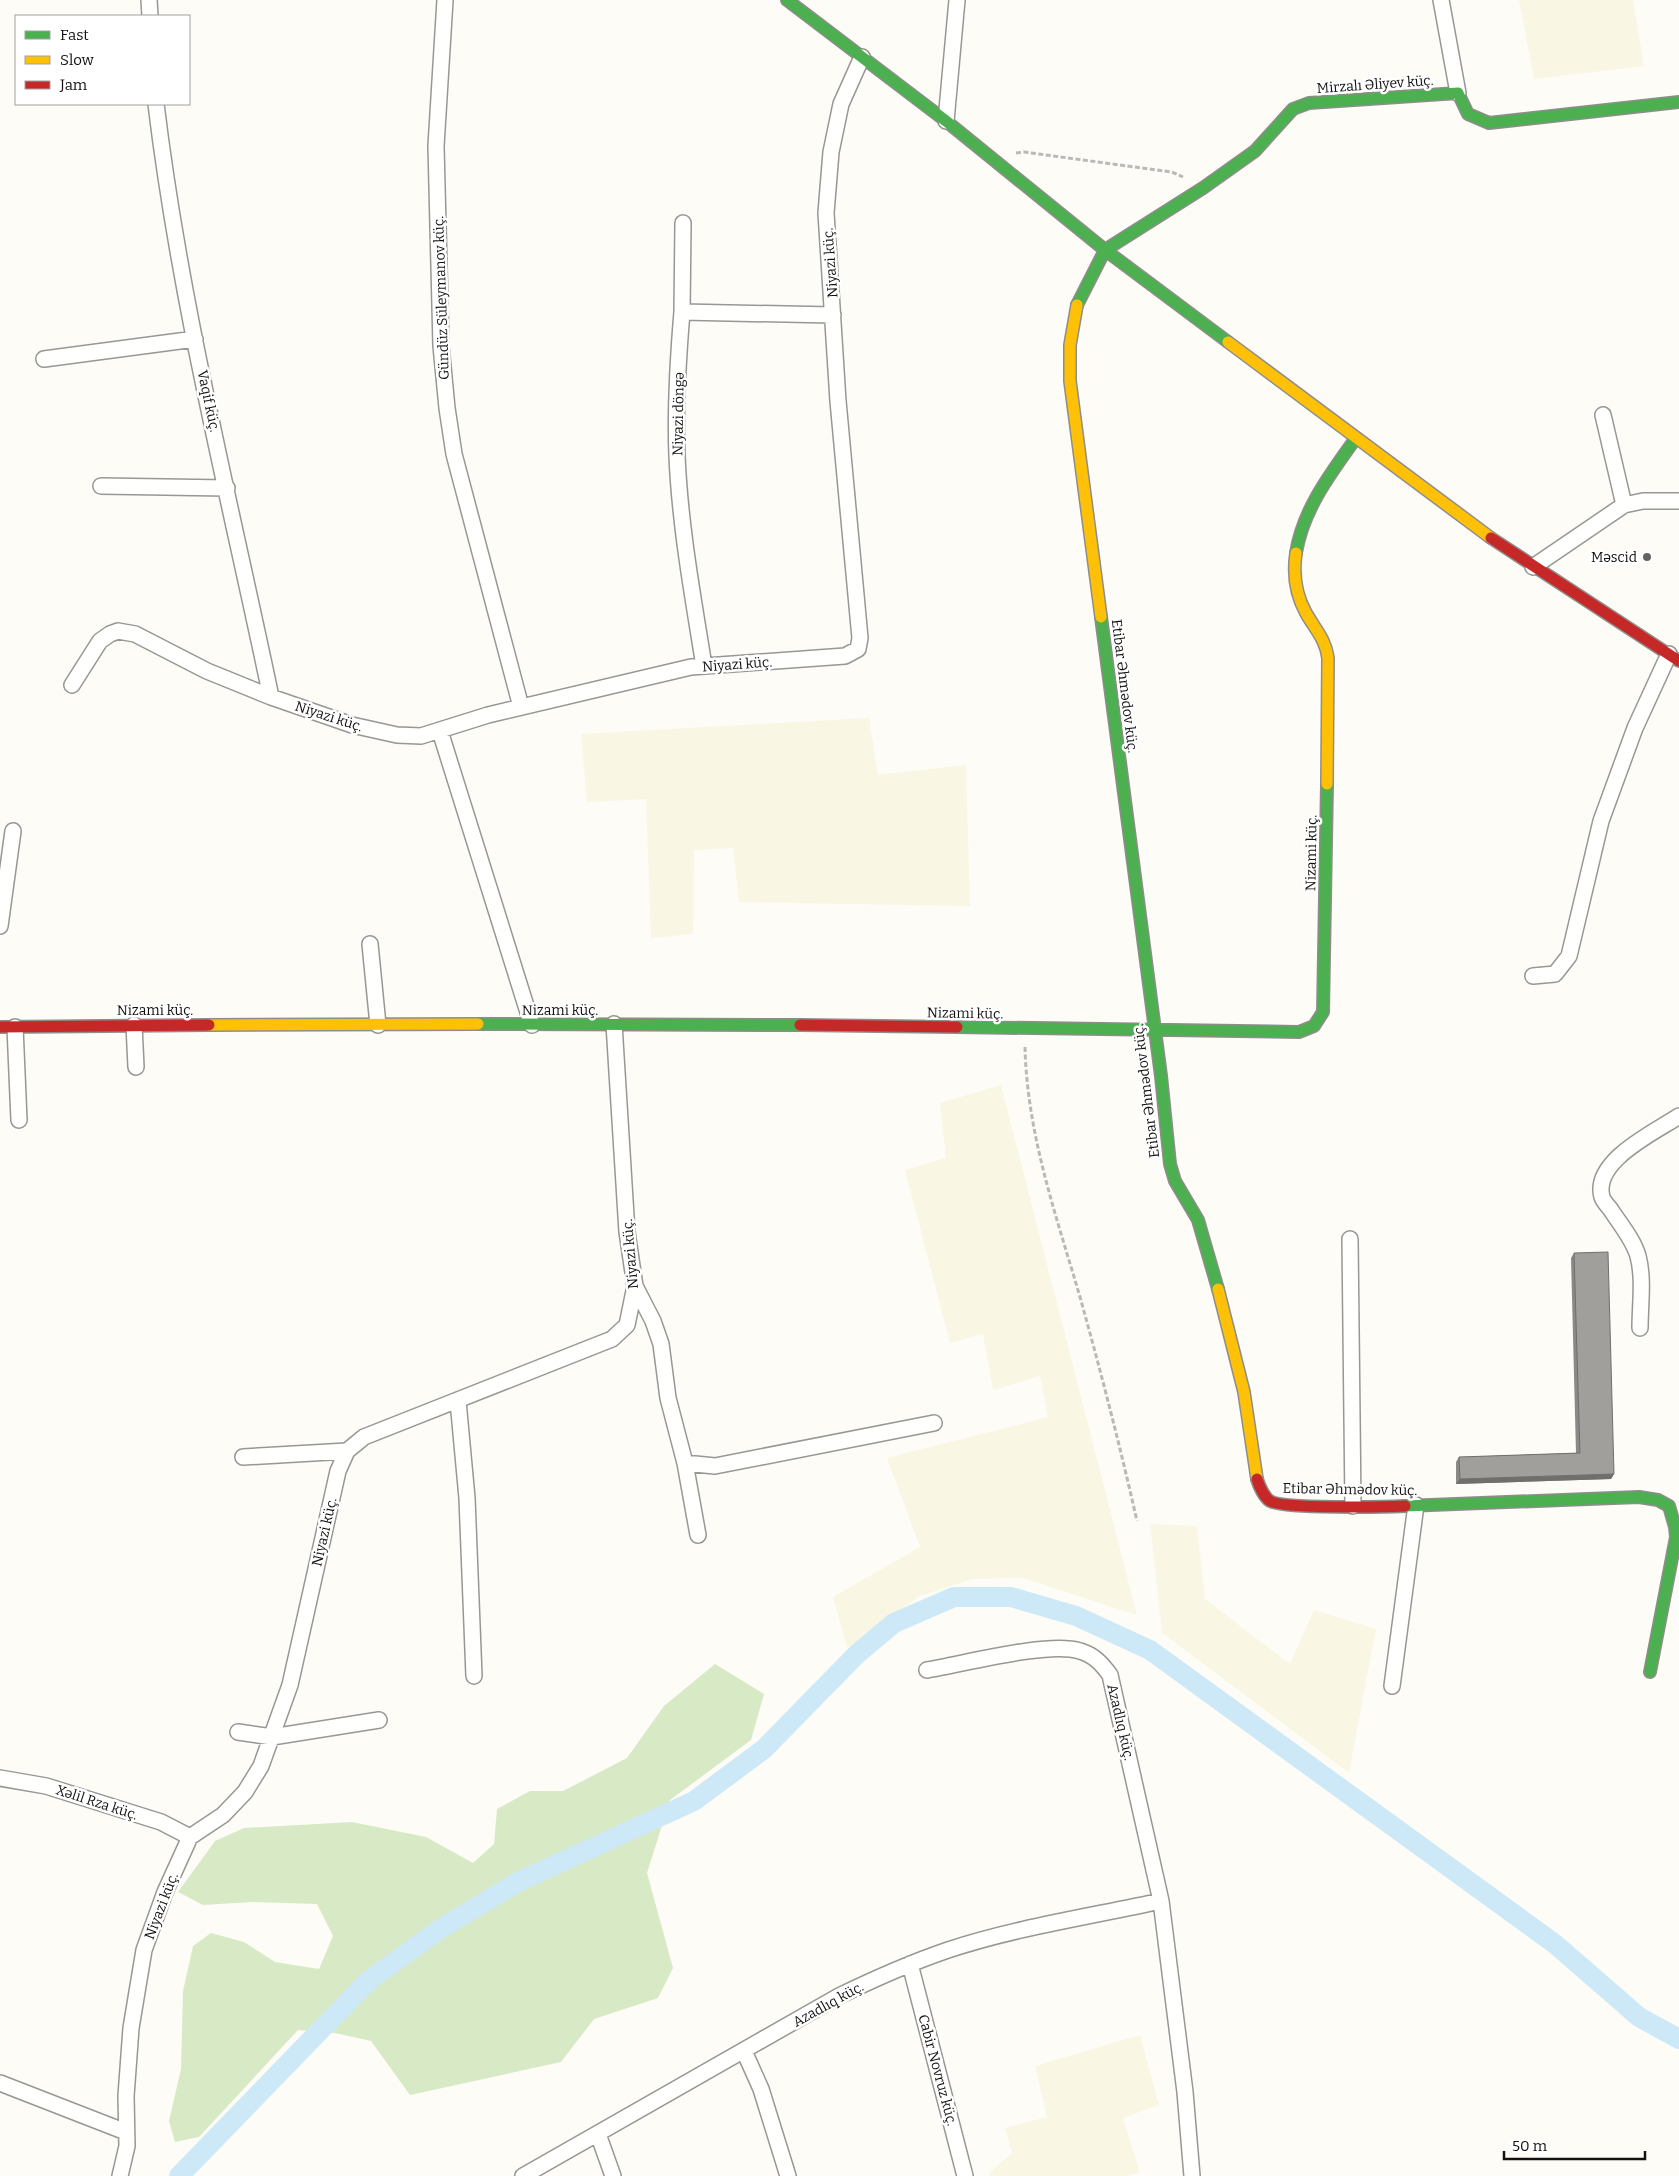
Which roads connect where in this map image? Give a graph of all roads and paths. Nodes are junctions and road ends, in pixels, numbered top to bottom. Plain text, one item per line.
1 (149, 0) edge
2 (445, 0) edge
3 (787, 0) edge
4 (957, 0) edge
5 (1441, 0) edge
6 (150, 15) edge
7 (862, 57) junction
8 (1458, 93) junction
9 (1679, 102) edge
10 (156, 105) edge
11 (946, 121) junction
12 (995, 160) junction
13 (1203, 188) junction
14 (683, 223) dead end
15 (1105, 250) junction
16 (682, 312) junction
17 (833, 316) junction
18 (195, 339) junction
19 (44, 359) dead end
20 (1603, 415) dead end
21 (1356, 438) junction
22 (102, 486) dead end
23 (227, 488) junction
24 (1679, 501) edge
25 (1624, 505) junction
26 (1533, 567) junction
27 (1674, 657) edge
28 (704, 666) junction
29 (72, 685) dead end
30 (271, 697) junction
31 (521, 707) junction
32 (440, 731) junction
33 (13, 831) dead end
34 (0, 926) edge
35 (370, 944) dead end
36 (1533, 976) dead end
37 (614, 1024) junction
38 (134, 1025) junction
39 (378, 1025) junction
40 (532, 1025) junction
41 (8, 1027) edge
42 (1025, 1029) junction
43 (1155, 1032) junction
44 (136, 1067) dead end
45 (1679, 1116) edge
46 (19, 1120) dead end
47 (1350, 1239) dead end
48 (635, 1286) junction
49 (1640, 1328) dead end
50 (458, 1401) junction
51 (934, 1423) dead end
52 (348, 1451) junction
53 (243, 1457) dead end
54 (685, 1463) junction
55 (1416, 1505) junction
56 (1353, 1506) junction
57 (1137, 1521) dead end
58 (698, 1535) dead end
59 (927, 1670) dead end
60 (1650, 1672) dead end
61 (474, 1676) dead end
62 (1392, 1686) dead end
63 (379, 1720) dead end
64 (238, 1732) dead end
65 (272, 1737) junction
66 (0, 1778) edge
67 (190, 1837) junction
68 (1161, 1901) junction
69 (910, 1964) junction
70 (744, 2051) junction
71 (0, 2083) edge
72 (126, 2132) junction
73 (598, 2134) junction
74 (120, 2176) edge
75 (523, 2176) edge
76 (613, 2176) edge
77 (788, 2176) edge
78 (966, 2176) edge
79 (1192, 2176) edge

1 - 6 street
2 - 31 street, Gündüz Süleymanov küç.
3 - 7 street
4 - 11 street
5 - 8 street
7 - 11 street
7 - 17 street, Niyazi küç.
8 - 9 street
8 - 13 street, Mirzalı Əliyev küç.
10 - 18 street, Vaqif küç.
11 - 12 street
12 - 13 path
12 - 15 street
13 - 15 street, Mirzalı Əliyev küç.
14 - 16 street, Niyazi döngə
15 - 21 street
15 - 43 street, Etibar Əhmədov küç.
16 - 17 street
16 - 28 street, Niyazi döngə
17 - 28 street, Niyazi küç.
18 - 19 street
18 - 23 street, Vaqif küç.
20 - 25 street
21 - 26 street
21 - 43 street, Nizami küç.
22 - 23 street
23 - 30 street, Vaqif küç.
24 - 25 street
25 - 26 street
26 - 27 street
27 - 36 street
28 - 31 street, Niyazi küç.
29 - 30 street, Niyazi küç.
30 - 32 street, Niyazi küç.
31 - 32 street, Niyazi küç.
32 - 40 street
33 - 34 street
35 - 39 street
37 - 40 street, Nizami küç.
37 - 42 street, Nizami küç.
37 - 48 street, Niyazi küç.
38 - 39 street, Nizami küç.
38 - 41 street, Nizami küç.
38 - 44 street
39 - 40 street, Nizami küç.
41 - 46 street
42 - 43 street, Nizami küç.
42 - 57 path
43 - 56 street, Etibar Əhmədov küç.
45 - 49 street
47 - 56 street
48 - 50 street, Niyazi küç.
48 - 54 street
50 - 52 street, Niyazi küç.
50 - 61 street
51 - 54 street
52 - 53 street
52 - 65 street, Niyazi küç.
54 - 58 street
55 - 56 street, Etibar Əhmədov küç.
55 - 60 street, Etibar Əhmədov küç.
55 - 62 street
59 - 68 street, Azadlıq küç.
63 - 65 street
64 - 65 street
65 - 67 street, Niyazi küç.
66 - 67 street, Xəlil Rza küç.
67 - 72 street, Niyazi küç.
68 - 69 street, Azadlıq küç.
68 - 79 street, Azadlıq küç.
69 - 70 street, Azadlıq küç.
69 - 78 street, Cabir Novruz küç.
70 - 73 street, Azadlıq küç.
70 - 77 street
71 - 72 street
72 - 74 street, Niyazi küç.
73 - 75 street, Azadlıq küç.
73 - 76 street

